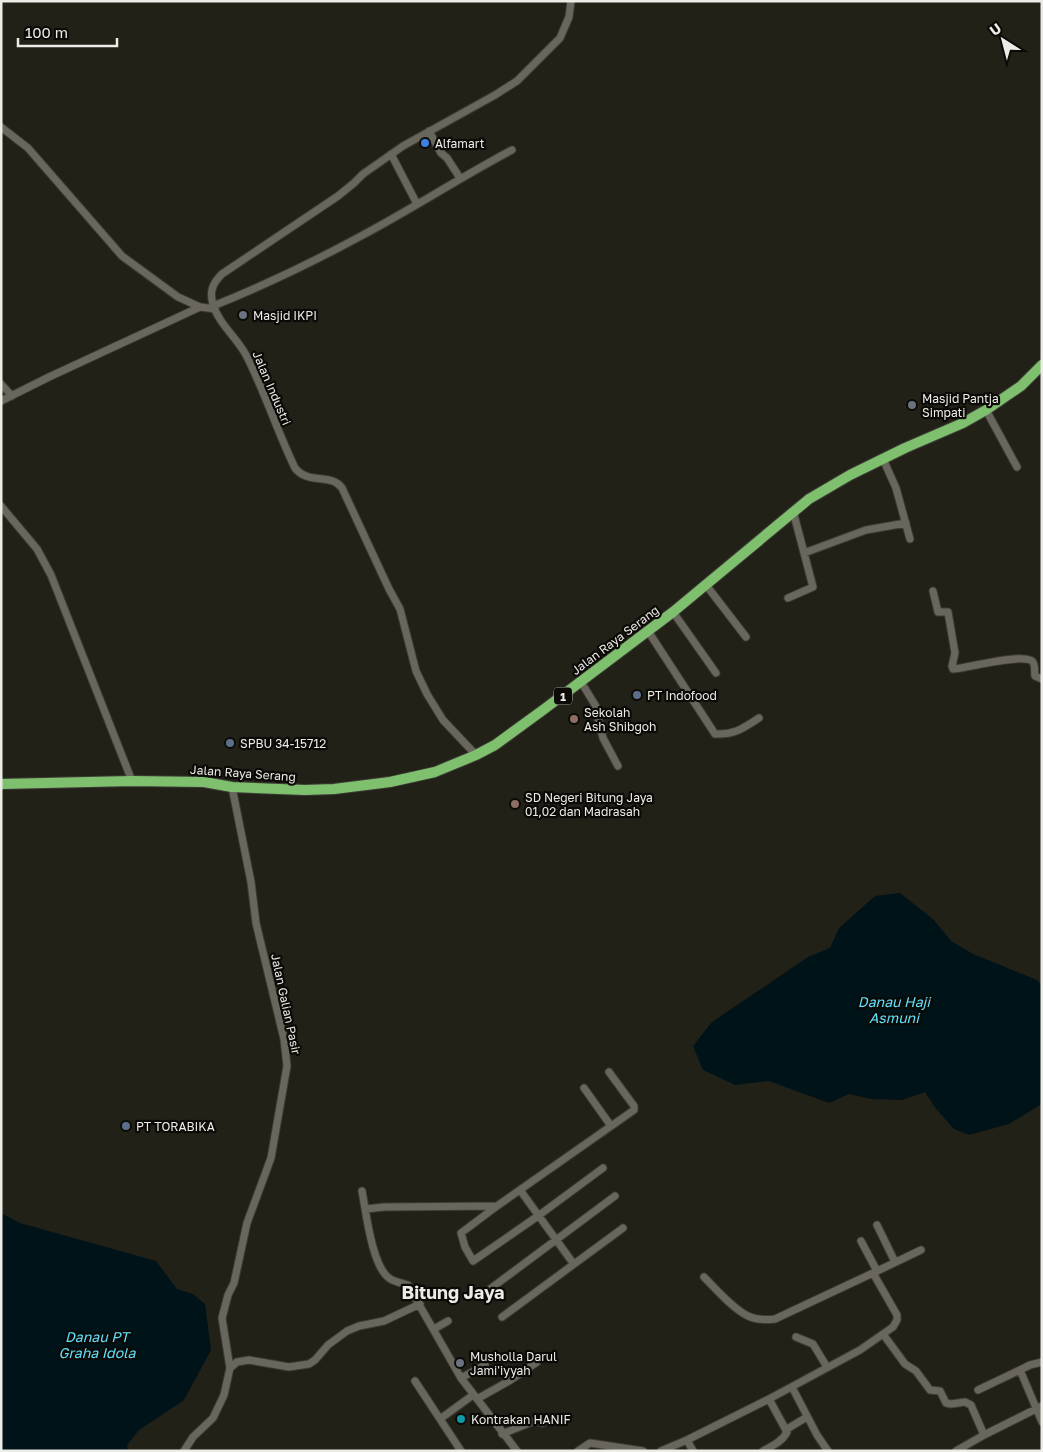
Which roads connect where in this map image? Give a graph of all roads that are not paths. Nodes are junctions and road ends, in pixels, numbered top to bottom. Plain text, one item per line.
1 (571, 1) edge
2 (1, 127) edge
3 (429, 131) junction
4 (512, 150) dead end
5 (391, 154) junction
6 (460, 178) junction
7 (417, 204) junction
8 (200, 307) junction
9 (214, 308) junction
10 (1042, 365) edge
11 (1, 384) edge
12 (12, 396) junction
13 (1, 401) edge
14 (986, 410) junction
15 (883, 459) junction
16 (1017, 467) dead end
17 (1, 506) edge
18 (793, 511) junction
19 (906, 523) junction
20 (910, 540) dead end
21 (804, 553) junction
22 (706, 585) junction
23 (933, 591) dead end
24 (788, 598) dead end
25 (673, 612) junction
26 (648, 631) junction
27 (746, 637) dead end
28 (716, 673) dead end
29 (1042, 679) edge
30 (581, 682) junction
31 (759, 718) dead end
32 (476, 755) junction
33 (618, 766) dead end
34 (132, 781) junction
35 (1, 784) edge
36 (232, 787) junction
37 (609, 1072) dead end
38 (584, 1088) dead end
39 (612, 1126) junction
40 (603, 1168) dead end
41 (362, 1190) dead end
42 (520, 1190) junction
43 (615, 1196) dead end
44 (497, 1206) junction
45 (366, 1209) junction
46 (538, 1216) junction
47 (877, 1225) dead end
48 (623, 1228) dead end
49 (555, 1240) junction
50 (861, 1242) dead end
51 (921, 1250) dead end
52 (894, 1262) junction
53 (573, 1263) junction
54 (875, 1272) junction
55 (704, 1277) dead end
56 (490, 1289) dead end
57 (420, 1304) junction
58 (502, 1317) dead end
59 (448, 1321) dead end
60 (434, 1329) junction
61 (883, 1334) junction
62 (796, 1337) dead end
63 (537, 1362) dead end
64 (1042, 1362) edge
65 (485, 1365) dead end
66 (827, 1367) junction
67 (230, 1368) junction
68 (1020, 1370) junction
69 (461, 1378) junction
70 (415, 1381) dead end
71 (792, 1387) junction
72 (978, 1390) dead end
73 (475, 1397) junction
74 (769, 1399) junction
75 (1039, 1407) edge
76 (807, 1417) junction
77 (440, 1419) junction
78 (1042, 1422) edge
79 (543, 1423) dead end
80 (787, 1429) junction
81 (502, 1434) junction
82 (984, 1435) junction
83 (687, 1440) junction
84 (184, 1451) edge
85 (461, 1451) edge
86 (517, 1451) edge
87 (578, 1451) edge
88 (643, 1451) edge
89 (662, 1451) edge
90 (693, 1451) edge
91 (763, 1451) edge
92 (828, 1451) edge
93 (956, 1451) edge

1 - 3 street
2 - 8 street
3 - 5 street
3 - 6 street
4 - 6 street
5 - 7 street
5 - 9 street
6 - 7 street
7 - 9 street
8 - 9 street
8 - 12 street
9 - 32 street, Jalan Industri
10 - 14 highway, Jalan Raya Serang / 1
11 - 12 street
12 - 13 street
14 - 15 highway, Jalan Raya Serang / 1
14 - 16 street
15 - 18 highway, Jalan Raya Serang / 1
15 - 19 street
17 - 34 street
18 - 21 street
18 - 22 highway, Jalan Raya Serang / 1
19 - 20 street
19 - 21 street
21 - 24 street
22 - 25 highway, Jalan Raya Serang / 1
22 - 27 street
23 - 29 street
25 - 26 highway, Jalan Raya Serang / 1
25 - 28 street
26 - 30 highway, Jalan Raya Serang / 1
26 - 31 street
30 - 32 highway, Jalan Raya Serang / 1
30 - 33 street
32 - 36 highway, Jalan Raya Serang / 1
34 - 35 highway, Jalan Raya Serang / 1
34 - 36 highway, Jalan Raya Serang / 1
36 - 67 street, Jalan Galian Pasir
37 - 39 street
38 - 39 street
39 - 42 street
40 - 46 street
41 - 45 street
42 - 44 street
42 - 46 street
43 - 49 street
44 - 45 street
44 - 46 street
45 - 57 street
46 - 49 street
47 - 52 street
48 - 53 street
49 - 53 street
49 - 56 street
50 - 54 street
51 - 52 street
52 - 54 street
53 - 58 street
54 - 55 street
54 - 61 street
57 - 60 street
57 - 67 street
59 - 60 street
60 - 69 street
61 - 66 street
61 - 82 street
62 - 66 street
63 - 73 street
64 - 68 street
65 - 69 street
66 - 71 street
67 - 84 street
68 - 72 street
68 - 75 street
69 - 73 street
70 - 77 street
71 - 74 street
71 - 76 street
73 - 77 street
73 - 81 street
74 - 80 street
74 - 83 street
75 - 78 street
75 - 82 street
76 - 80 street
76 - 92 street
77 - 85 street
79 - 81 street
80 - 91 street
81 - 86 street
82 - 93 street
83 - 89 street
83 - 90 street
87 - 88 street

